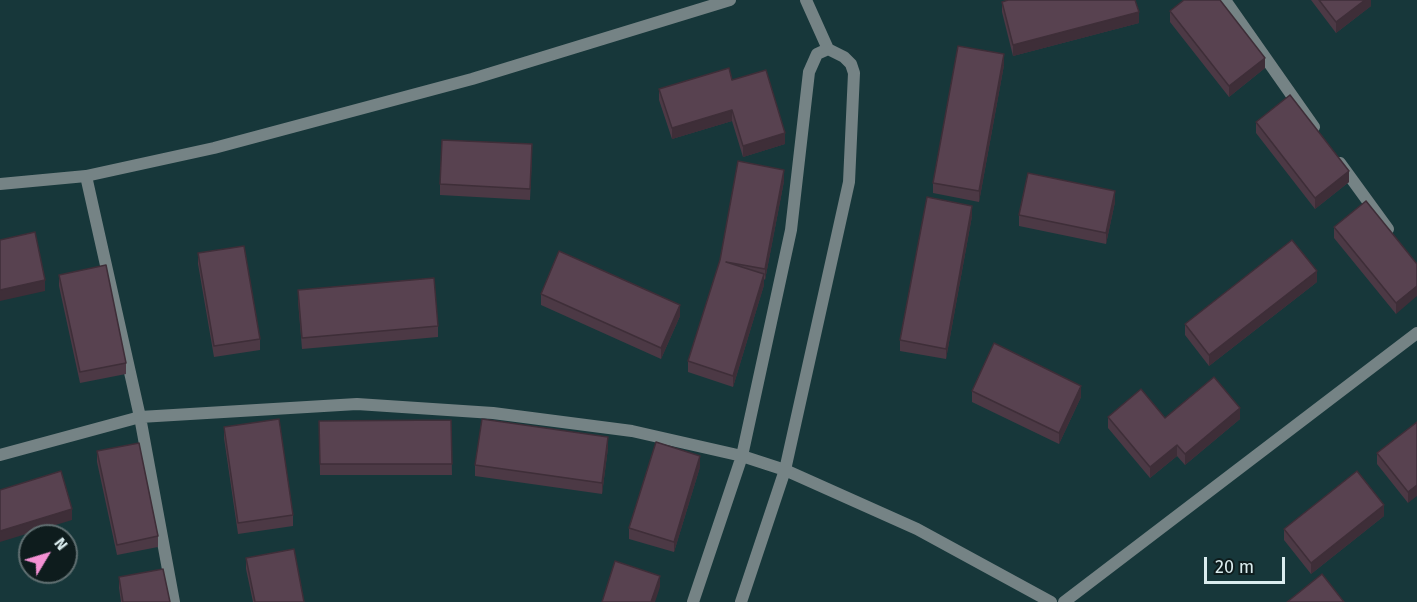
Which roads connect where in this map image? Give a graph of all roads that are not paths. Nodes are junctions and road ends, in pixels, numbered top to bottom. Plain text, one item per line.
1 (730, 0) edge
2 (806, 0) edge
3 (1225, 0) edge
4 (828, 49) junction
5 (1318, 134) edge
6 (1332, 153) edge
7 (86, 176) junction
8 (0, 184) edge
9 (1397, 242) edge
10 (1417, 333) edge
11 (140, 417) junction
12 (0, 455) edge
13 (742, 456) junction
14 (785, 470) junction
15 (174, 602) edge
16 (693, 602) edge
17 (741, 602) edge
18 (1051, 602) edge
19 (1064, 602) edge

1 - 7 street
2 - 4 street
3 - 5 street
4 - 13 street
4 - 14 street
6 - 9 street
7 - 8 street
7 - 11 street
10 - 19 street
11 - 12 street
11 - 13 street
11 - 15 street
13 - 14 street
13 - 16 street
14 - 17 street
14 - 18 street

